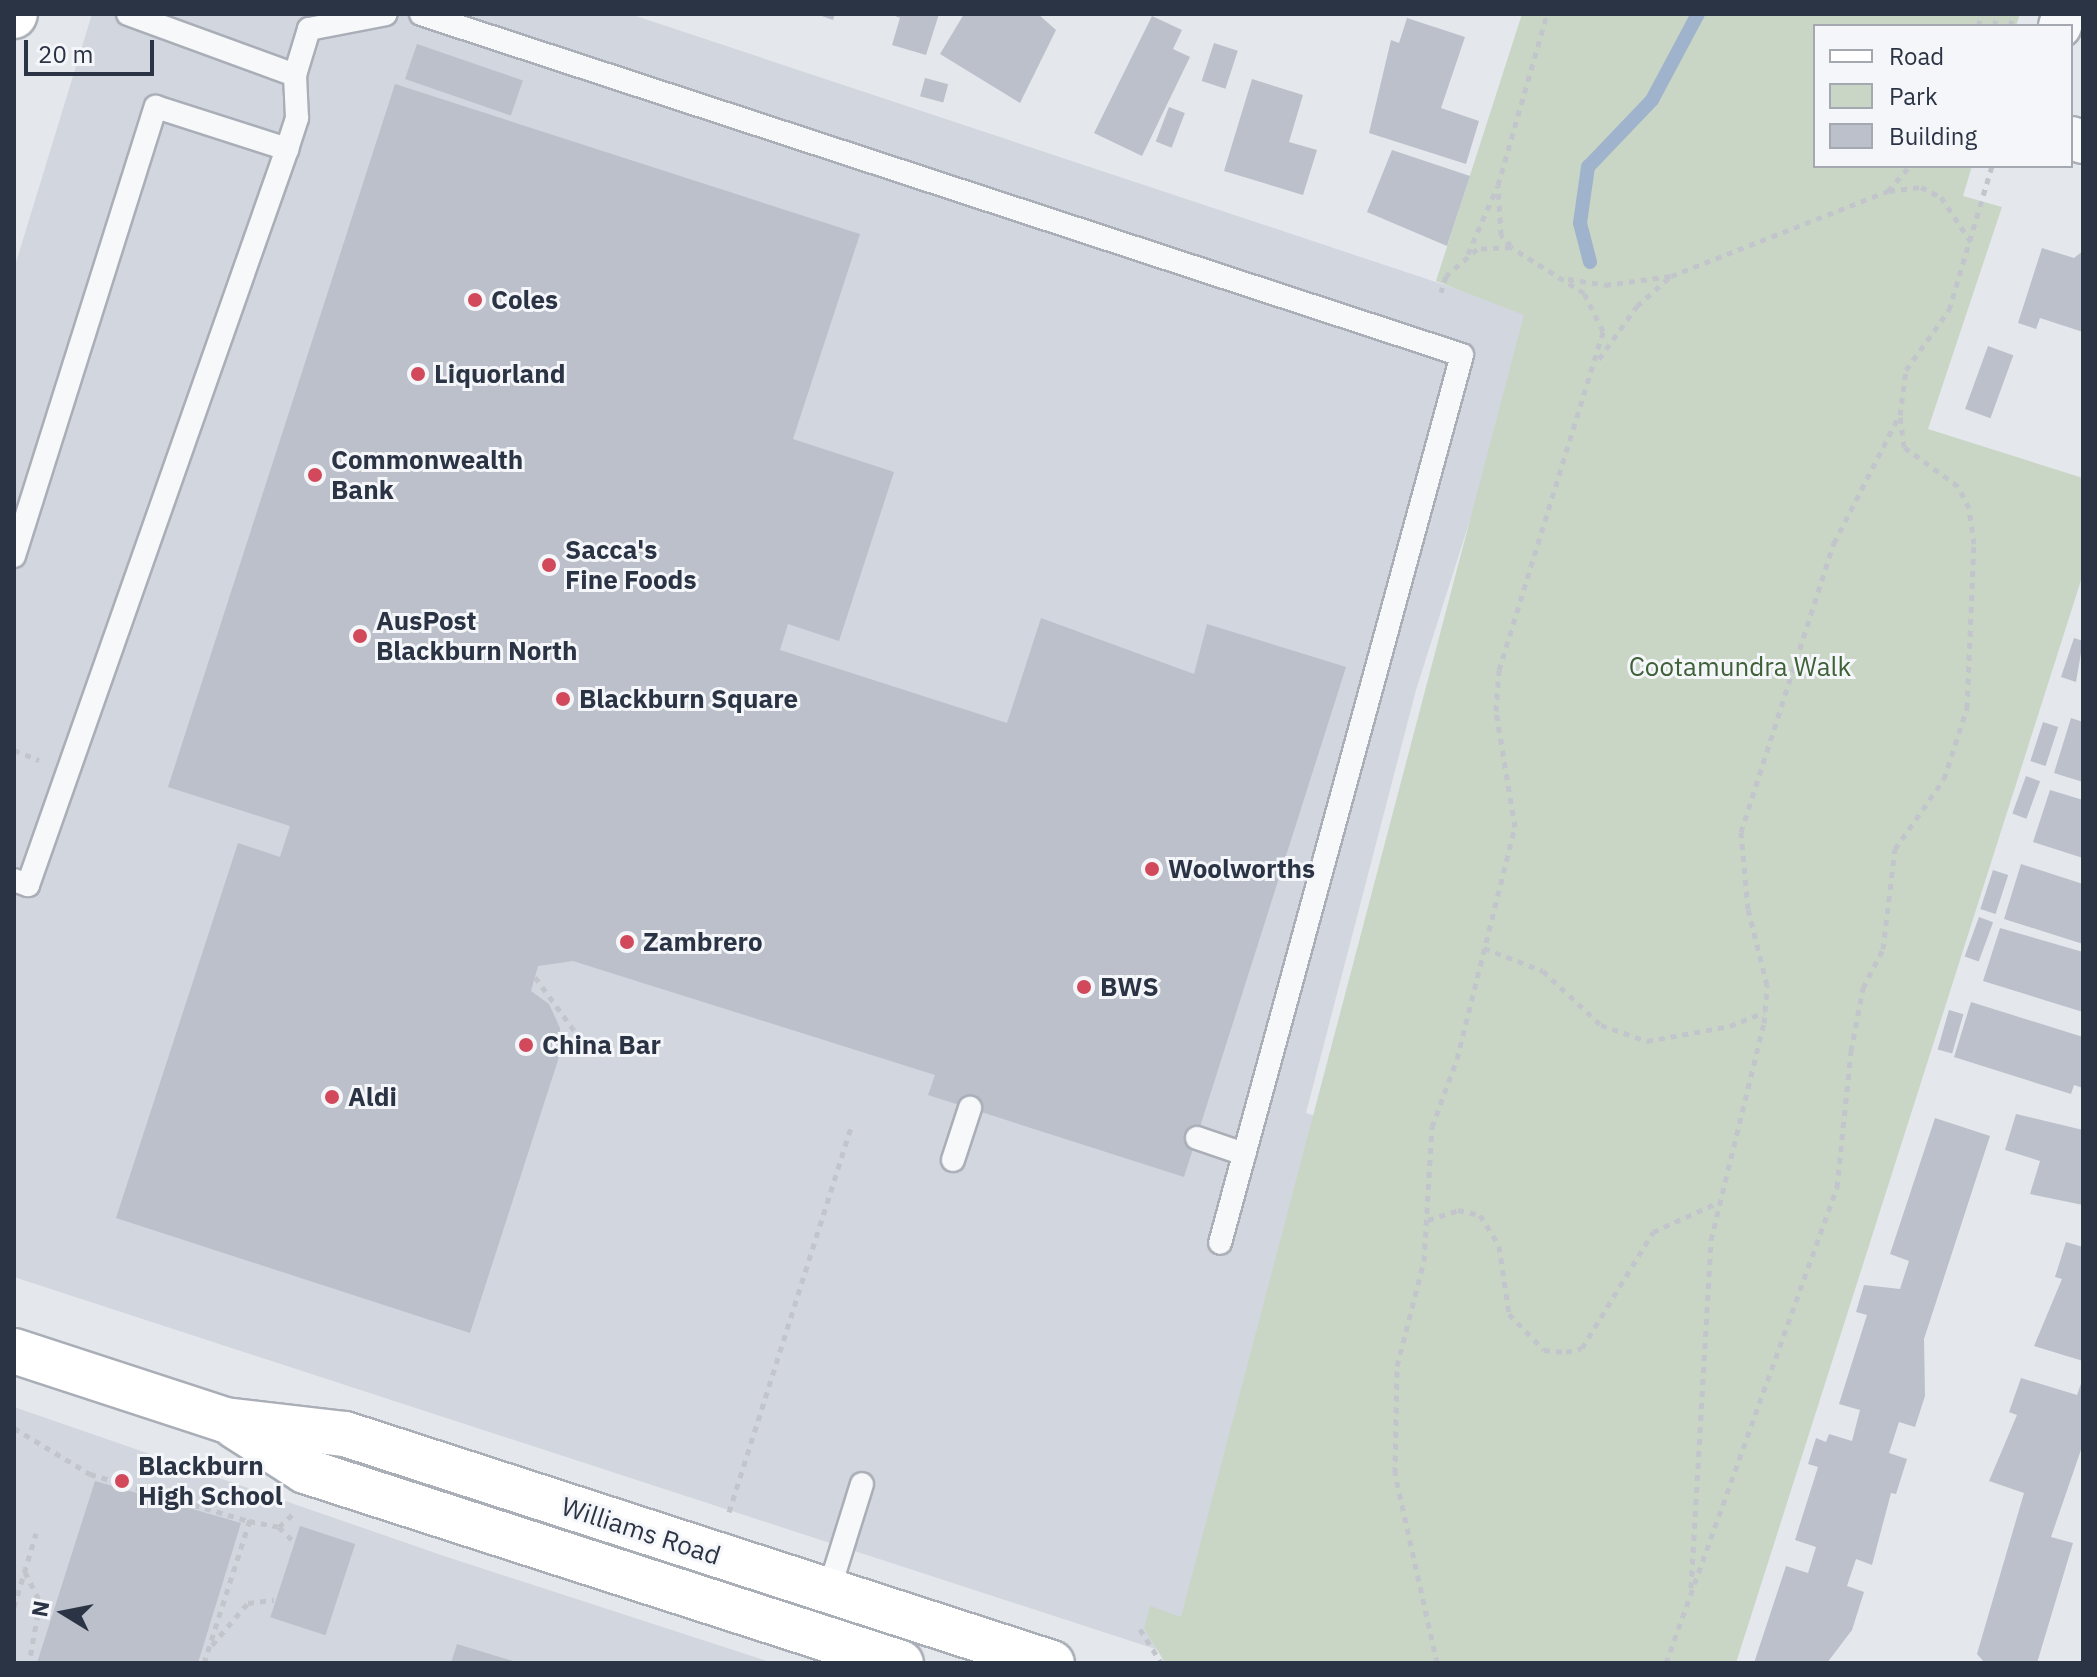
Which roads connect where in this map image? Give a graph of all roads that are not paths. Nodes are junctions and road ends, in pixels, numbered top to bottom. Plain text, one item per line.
1 (128, 14) edge
2 (386, 14) edge
3 (421, 14) edge
4 (295, 75) junction
5 (287, 149) junction
6 (14, 556) edge
7 (14, 880) edge
8 (970, 1108) dead end
9 (1197, 1138) dead end
10 (1244, 1154) junction
11 (953, 1160) dead end
12 (1220, 1243) dead end
13 (14, 1351) edge
14 (225, 1420) junction
15 (451, 1470) junction
16 (862, 1484) dead end
17 (437, 1514) junction
18 (625, 1526) junction
19 (611, 1571) junction
20 (828, 1593) junction
21 (761, 1618) junction
22 (901, 1663) edge
23 (1052, 1663) edge

1 - 4 lane
2 - 4 lane
3 - 10 lane
4 - 5 lane
5 - 6 lane
5 - 7 lane
8 - 11 lane
9 - 10 lane
10 - 12 lane
13 - 14 main road, Williams Road
14 - 15 main road, Williams Road
14 - 17 main road, Williams Road
15 - 17 main road
15 - 18 main road, Williams Road
16 - 20 lane
17 - 19 main road, Williams Road
18 - 19 main road
18 - 20 main road, Williams Road
19 - 21 main road, Williams Road
20 - 21 main road
20 - 23 main road, Williams Road
21 - 22 main road, Williams Road

